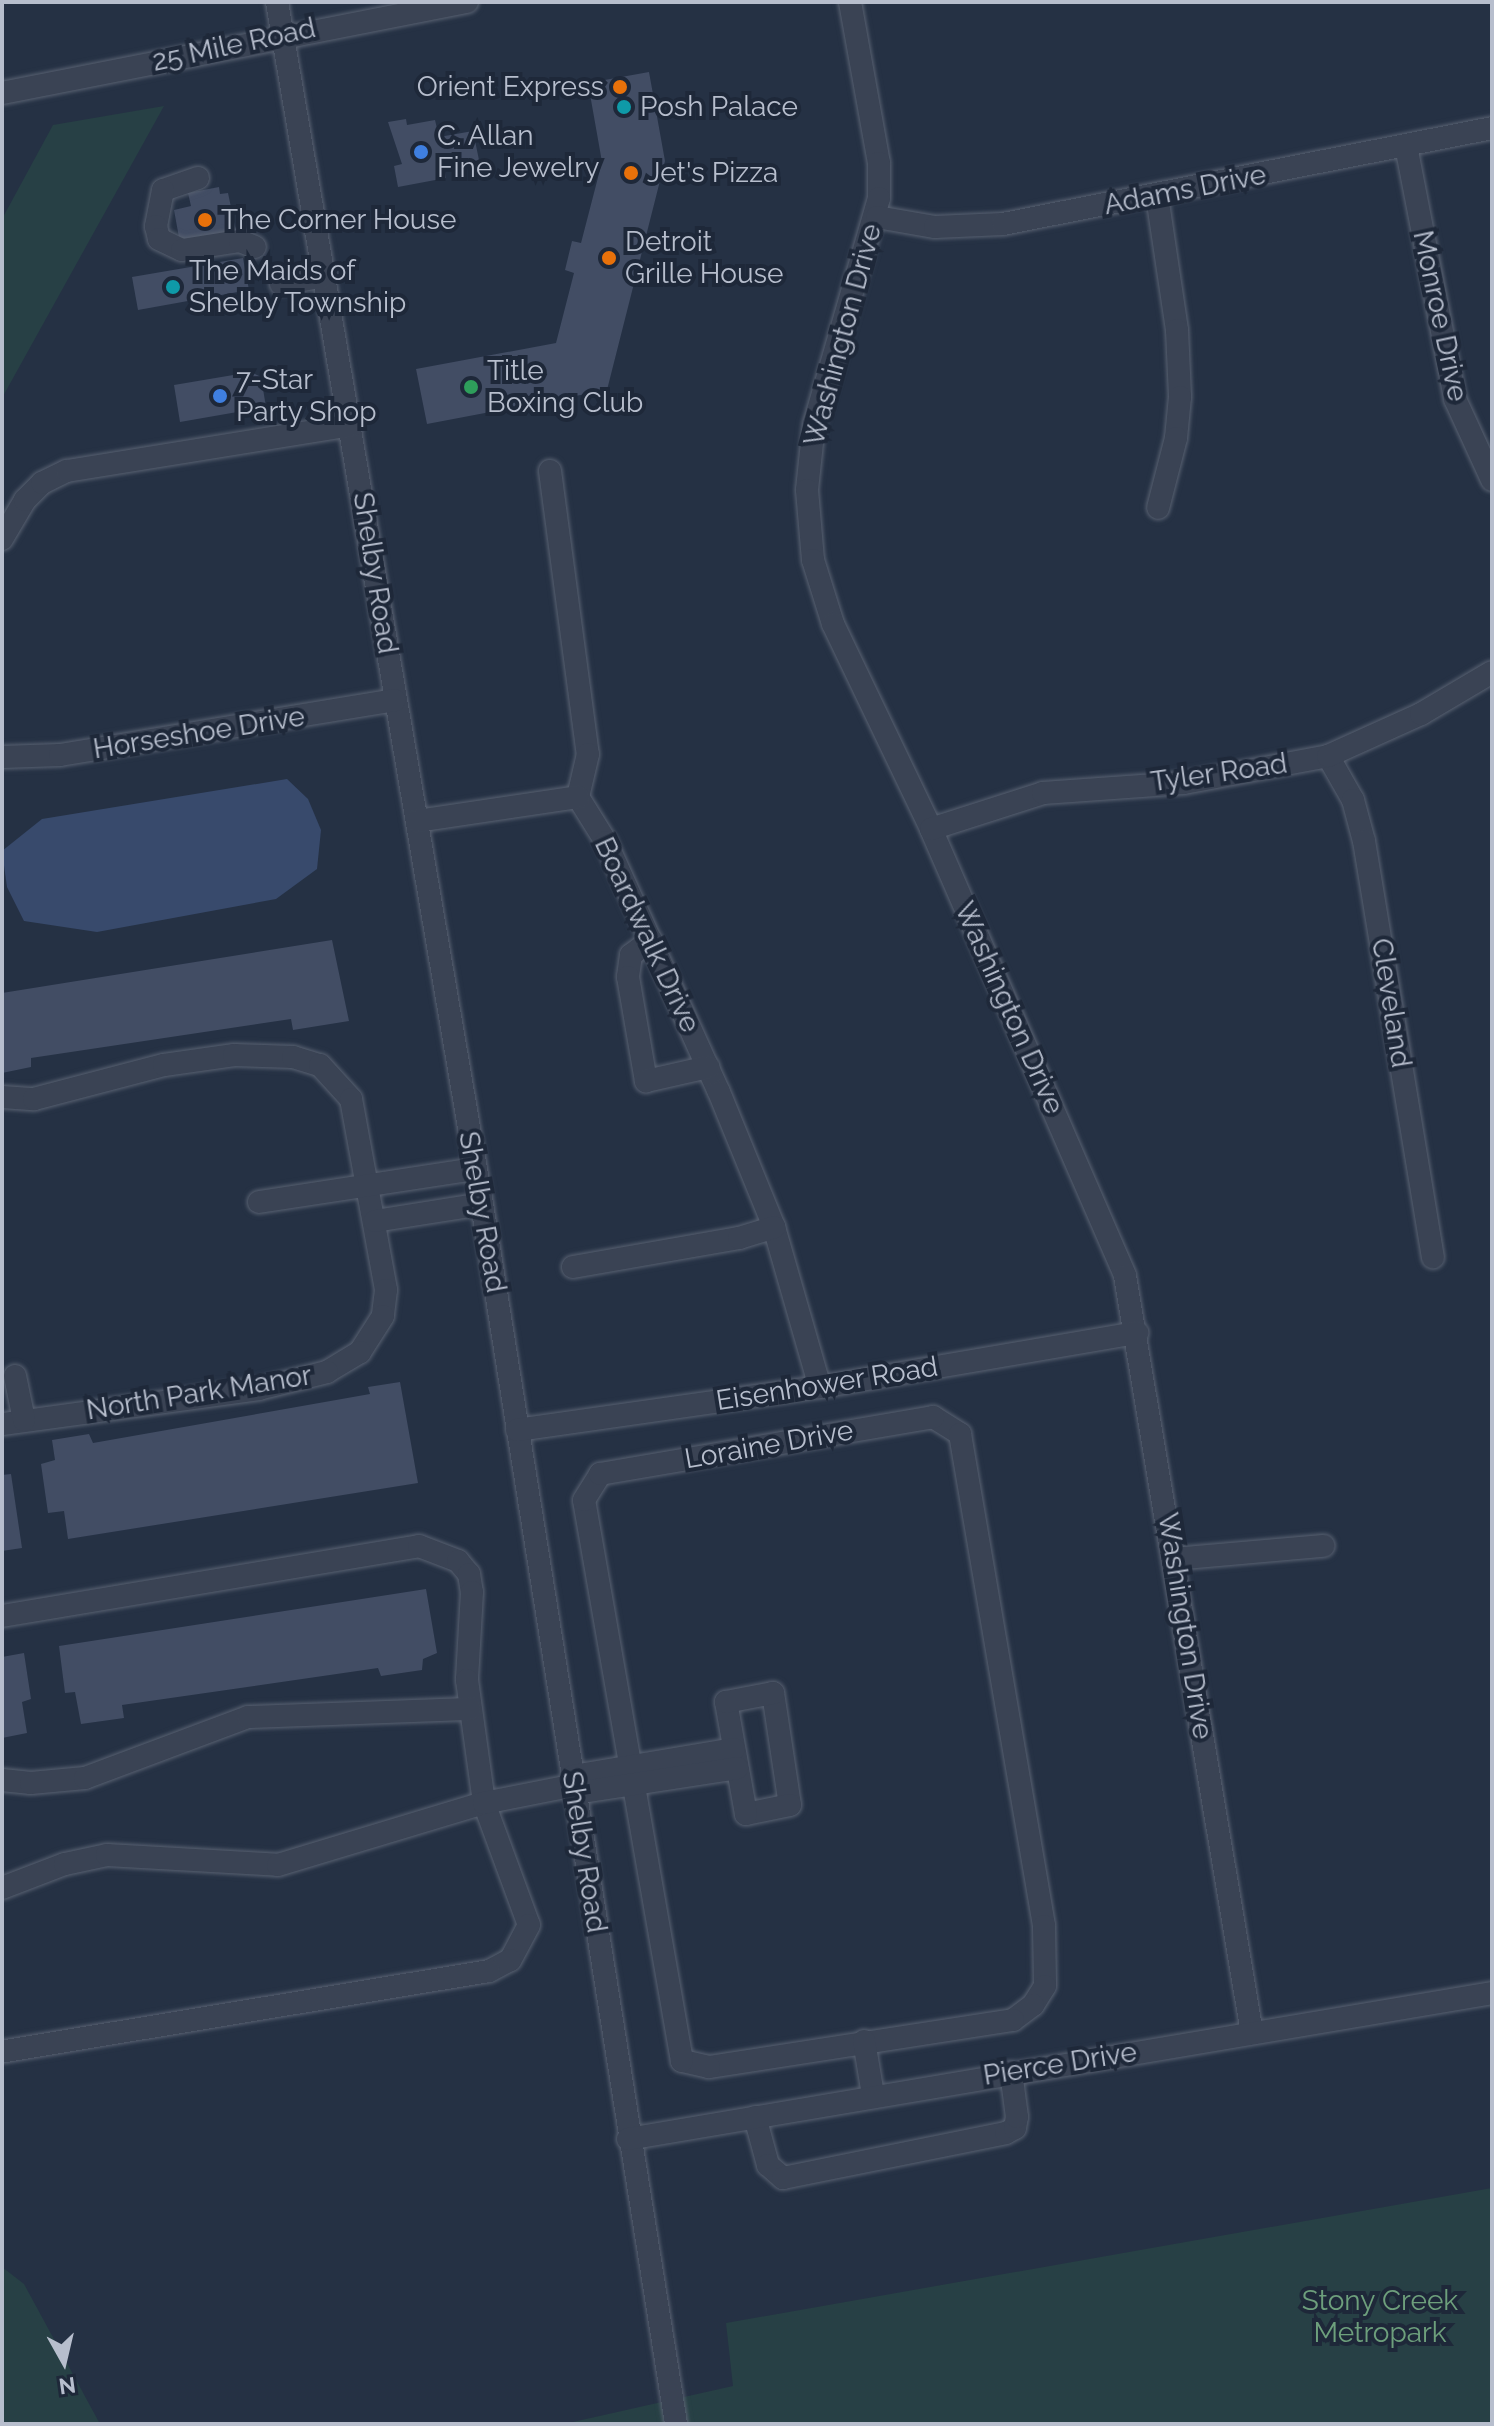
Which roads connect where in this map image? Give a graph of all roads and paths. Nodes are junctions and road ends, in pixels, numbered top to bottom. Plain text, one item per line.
1 (277, 2) edge
2 (467, 2) edge
3 (850, 2) edge
4 (282, 36) junction
5 (2, 93) edge
6 (1492, 128) edge
7 (1406, 146) junction
8 (198, 178) dead end
9 (1157, 196) junction
10 (877, 217) junction
11 (255, 247) dead end
12 (325, 276) junction
13 (281, 284) dead end
14 (352, 425) junction
15 (550, 471) dead end
16 (1492, 480) edge
17 (1158, 508) dead end
18 (2, 539) edge
19 (1492, 672) edge
20 (395, 700) junction
21 (1328, 756) junction
22 (2, 757) edge
23 (578, 797) junction
24 (417, 821) junction
25 (931, 829) junction
26 (651, 940) junction
27 (708, 1067) junction
28 (2, 1097) edge
29 (475, 1169) junction
30 (369, 1186) junction
31 (259, 1202) dead end
32 (482, 1204) junction
33 (375, 1221) junction
34 (774, 1227) junction
35 (1433, 1257) dead end
36 (573, 1267) dead end
37 (1137, 1333) junction
38 (15, 1376) dead end
39 (820, 1387) junction
40 (13, 1422) edge
41 (517, 1430) junction
42 (1323, 1546) dead end
43 (1173, 1559) junction
44 (2, 1616) edge
45 (470, 1709) junction
46 (735, 1758) junction
47 (631, 1776) junction
48 (2, 1780) edge
49 (575, 1785) junction
50 (484, 1803) junction
51 (2, 1888) edge
52 (1492, 1993) edge
53 (1252, 2033) junction
54 (864, 2041) junction
55 (2, 2052) edge
56 (1011, 2072) junction
57 (873, 2095) junction
58 (755, 2117) junction
59 (628, 2139) junction
60 (676, 2424) edge

1 - 4 street, Shelby Road
2 - 4 street, 25 Mile Road
3 - 10 street, Washington Drive
4 - 5 street, 25 Mile Road
4 - 12 street, Shelby Road
6 - 7 street, Adams Drive
7 - 9 street, Adams Drive
7 - 16 street, Monroe Drive
8 - 11 street
9 - 10 street, Adams Drive
9 - 17 street
10 - 25 street, Washington Drive
12 - 13 street
12 - 14 street, Shelby Road
14 - 18 street
14 - 20 street, Shelby Road
15 - 23 street
19 - 21 street, Tyler Road
20 - 22 street, Horseshoe Drive
20 - 24 street, Shelby Road
21 - 25 street, Tyler Road
21 - 35 street, Cleveland
23 - 24 street
23 - 26 street, Boardwalk Drive
24 - 29 street, Shelby Road
25 - 37 street, Washington Drive
26 - 27 street, Boardwalk Drive
26 - 27 street
27 - 34 street, Boardwalk Drive
28 - 30 street, North Park Manor
29 - 30 street
29 - 32 street, Shelby Road
30 - 31 street
30 - 33 street, North Park Manor
32 - 33 street
32 - 41 street, Shelby Road
33 - 40 street, North Park Manor
34 - 36 street
34 - 39 street, Boardwalk Drive
37 - 39 street, Eisenhower Road
37 - 43 street, Washington Drive
38 - 40 street
39 - 41 street, Eisenhower Road
41 - 49 street, Shelby Road
42 - 43 street
43 - 53 street, Washington Drive
44 - 45 street
45 - 48 street
45 - 50 street
46 - 46 street
46 - 47 street
47 - 49 street
47 - 54 street, Loraine Drive
47 - 54 street, Loraine Drive
49 - 50 street
49 - 59 street, Shelby Road
50 - 51 street
50 - 55 street
52 - 53 street, Pierce Drive
53 - 56 street, Pierce Drive
54 - 57 street
56 - 57 street, Pierce Drive
56 - 58 street
57 - 58 street, Pierce Drive
58 - 59 street, Pierce Drive
59 - 60 street, Shelby Road

